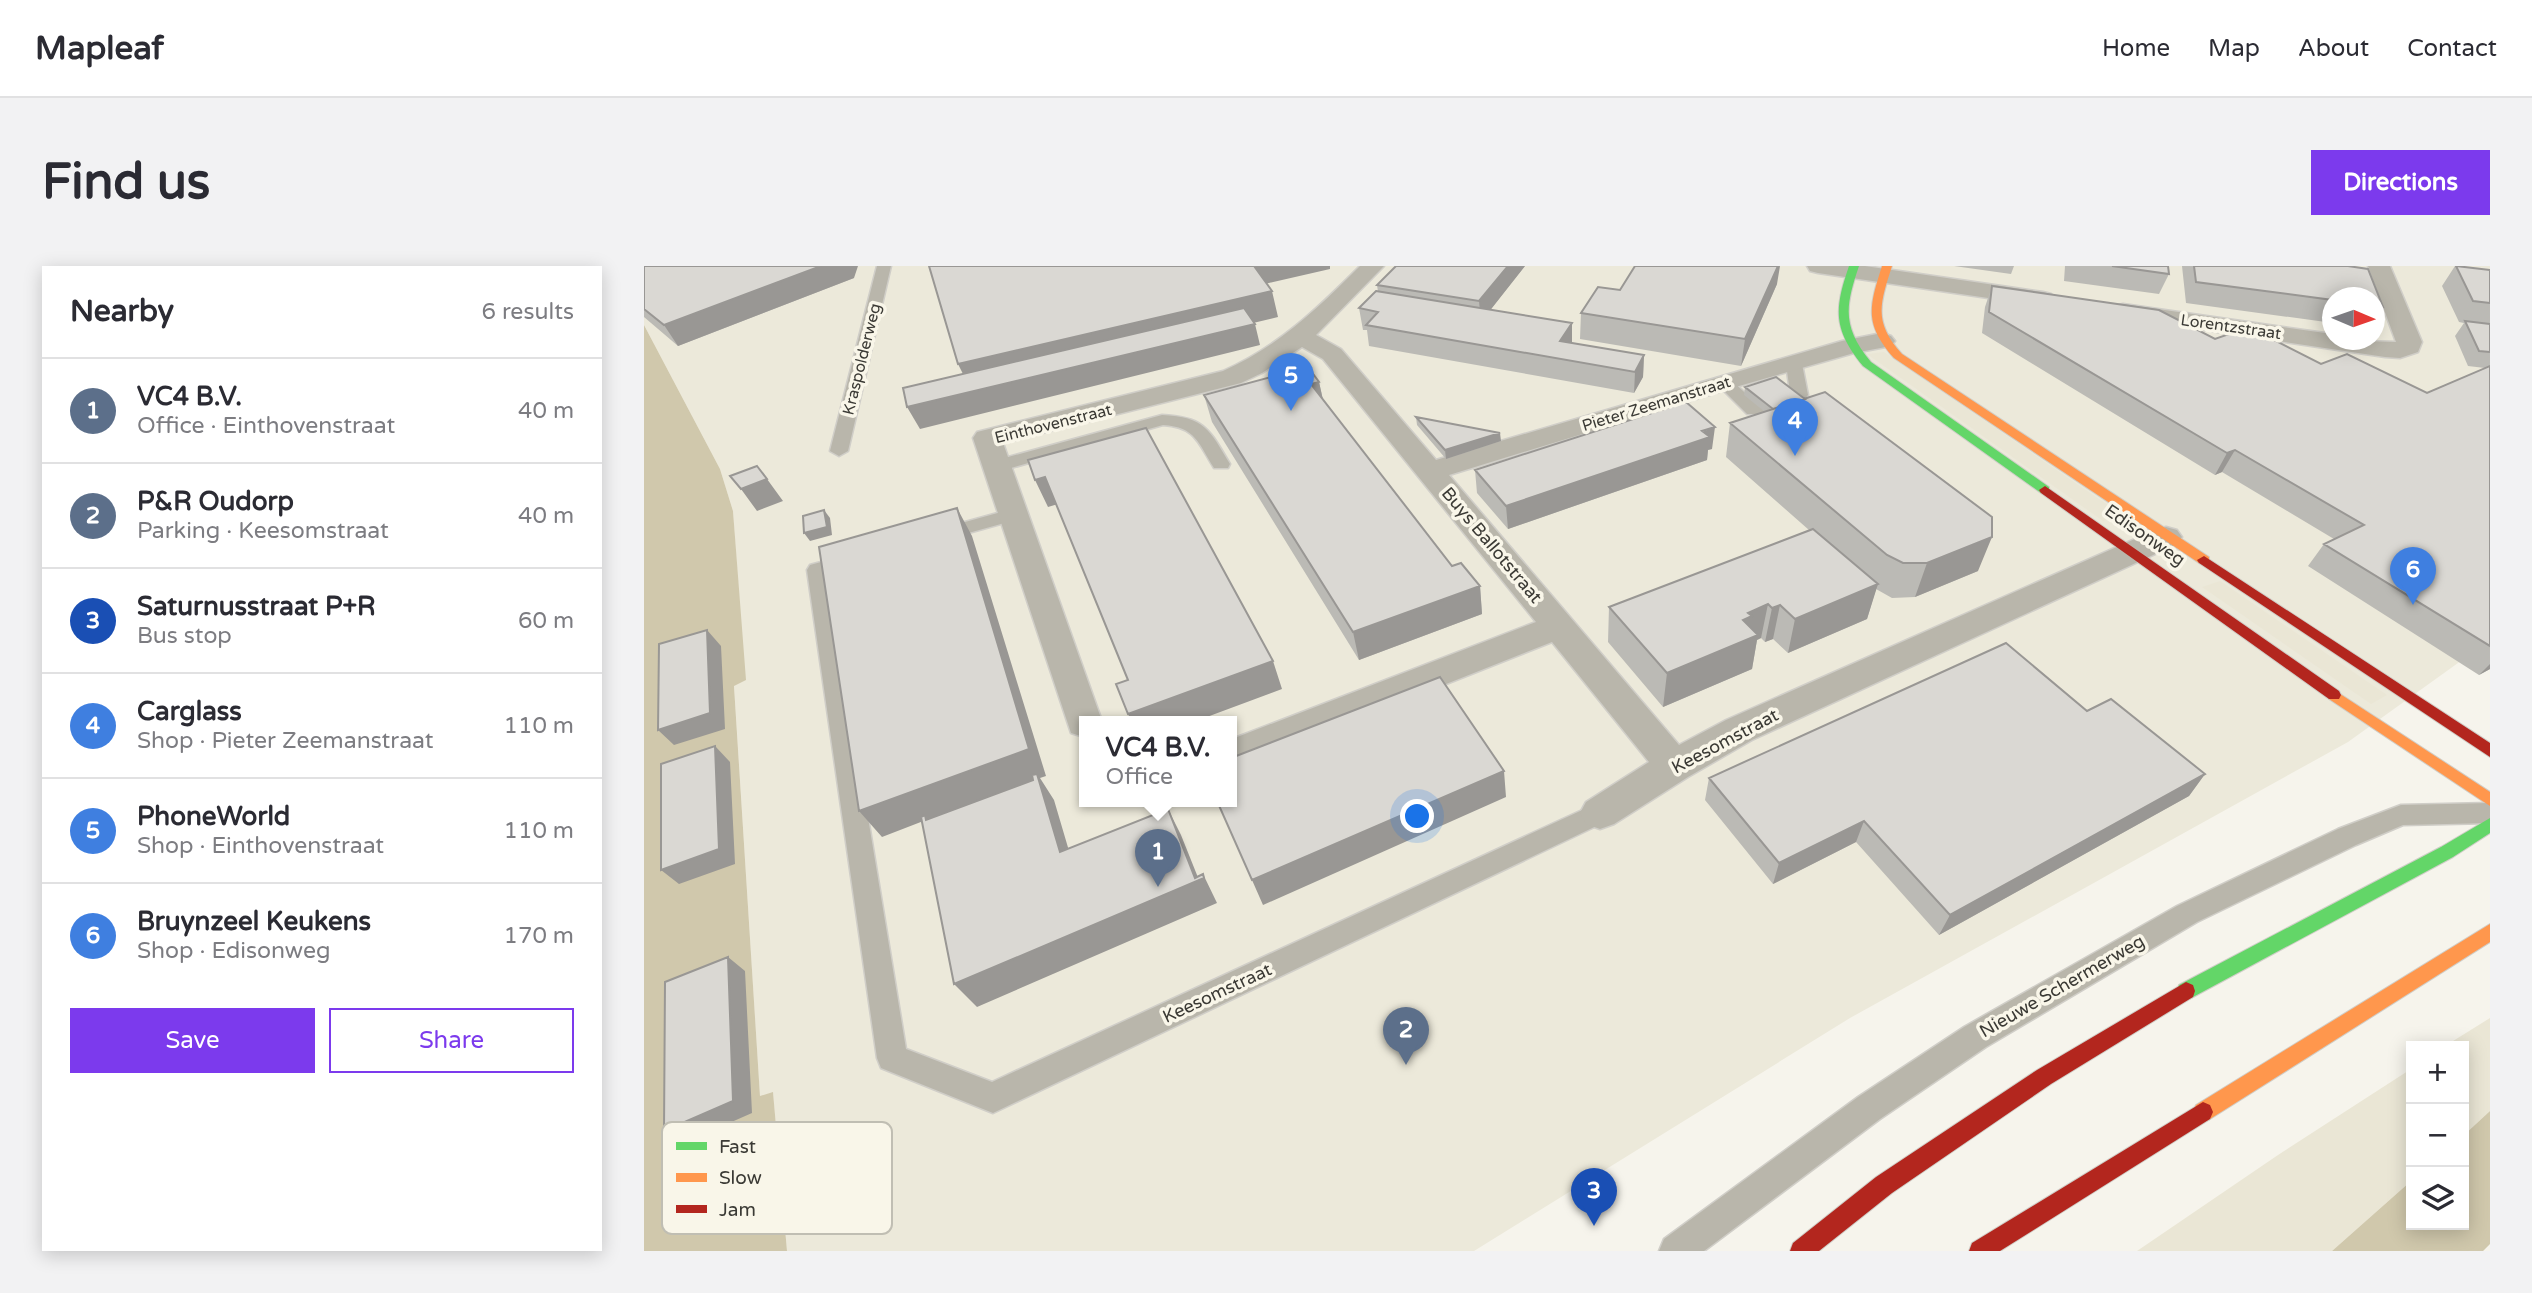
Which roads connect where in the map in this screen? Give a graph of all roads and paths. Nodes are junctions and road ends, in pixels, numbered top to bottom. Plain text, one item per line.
1 (884, 266) edge
2 (1373, 266) edge
3 (1818, 266) edge
4 (2379, 266) edge
5 (1853, 269) edge
6 (1885, 271) edge
7 (2060, 301) edge
8 (2101, 307) edge
9 (1298, 338) junction
10 (1882, 341) junction
11 (1851, 346) junction
12 (839, 451) dead end
13 (1221, 464) dead end
14 (997, 466) junction
15 (1431, 471) junction
16 (1012, 515) junction
17 (2166, 537) junction
18 (908, 544) edge
19 (2134, 551) junction
20 (882, 552) edge
21 (1560, 626) junction
22 (1082, 716) edge
23 (2490, 751) edge
24 (1237, 752) edge
25 (1674, 766) junction
26 (2490, 800) edge
27 (1600, 813) joint
28 (2490, 813) edge
29 (2490, 825) edge
30 (2490, 932) edge
31 (1676, 1251) edge
32 (1801, 1251) edge
33 (1980, 1251) edge

1 - 12 lane, Kraspolderweg
2 - 9 street, Einthovenstraat
3 - 5 street
4 - 8 street, Lorentzstraat
5 - 6 street
5 - 11 street, Edisonweg
6 - 7 street
6 - 10 street
9 - 14 street, Einthovenstraat
9 - 15 street, Buys Ballotstraat
10 - 11 street, Pieter Zeemanstraat
10 - 17 street, Edisonweg
11 - 15 street, Pieter Zeemanstraat
11 - 19 street, Edisonweg
13 - 14 lane
14 - 16 street, Einthovenstraat
15 - 21 street, Buys Ballotstraat
16 - 18 lane
16 - 22 street, Einthovenstraat
17 - 19 street, Keesomstraat
17 - 23 street, Edisonweg
19 - 25 street, Keesomstraat
19 - 26 street, Edisonweg
20 - 27 lane, Keesomstraat
21 - 24 street
21 - 25 street, Buys Ballotstraat
25 - 27 street, Keesomstraat
28 - 31 lane, Nieuwe Schermerweg
29 - 32 street
30 - 33 street

